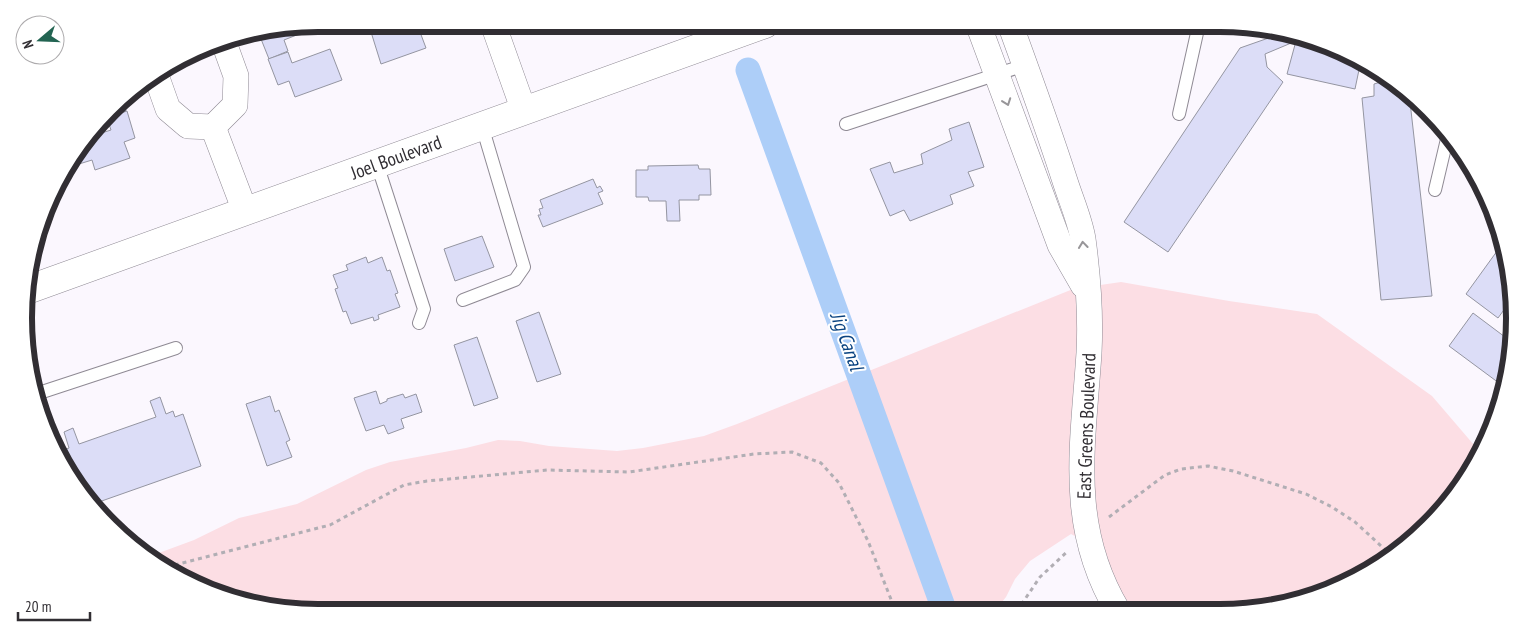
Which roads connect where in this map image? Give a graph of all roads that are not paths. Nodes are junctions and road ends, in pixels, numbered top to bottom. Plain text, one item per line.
1 (496, 32) edge
2 (743, 32) edge
3 (981, 32) edge
4 (1013, 32) edge
5 (1197, 32) edge
6 (226, 48) edge
7 (1025, 65) junction
8 (997, 74) junction
9 (158, 83) edge
10 (524, 111) junction
11 (1179, 114) dead end
12 (846, 124) dead end
13 (482, 126) junction
14 (213, 127) junction
15 (1446, 143) edge
16 (377, 164) junction
17 (1435, 190) dead end
18 (245, 211) junction
19 (34, 287) edge
20 (1088, 293) junction
21 (463, 300) dead end
22 (418, 323) dead end
23 (176, 348) dead end
24 (42, 392) edge
25 (1114, 604) edge

1 - 10 street
2 - 10 main road, Joel Boulevard
3 - 8 street, East Greens Boulevard
4 - 7 street, East Greens Boulevard
5 - 11 lane
6 - 14 street
7 - 8 lane
20 -> 7 street, East Greens Boulevard
8 - 12 lane
8 -> 20 street, East Greens Boulevard
9 - 14 street
10 - 13 main road, Joel Boulevard
13 - 16 main road, Joel Boulevard
13 - 21 lane
14 - 18 street
15 - 17 lane
16 - 18 main road, Joel Boulevard
16 - 22 lane
18 - 19 main road, Joel Boulevard
20 - 25 street, East Greens Boulevard
23 - 24 lane

